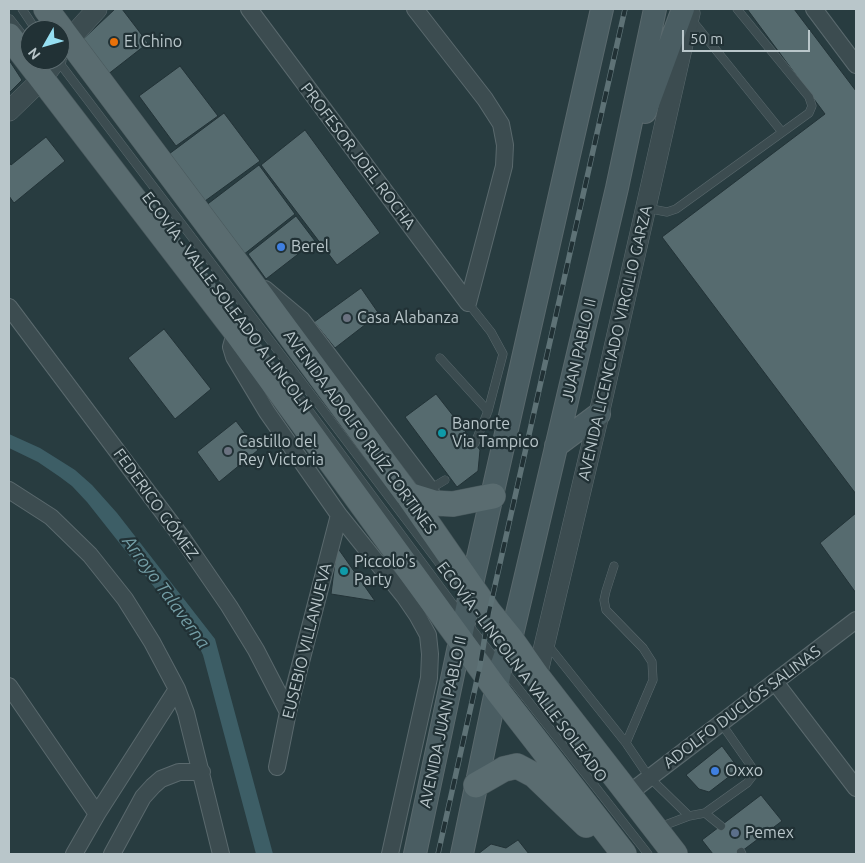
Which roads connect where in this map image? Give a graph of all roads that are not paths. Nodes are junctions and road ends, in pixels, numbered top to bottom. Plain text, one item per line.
1 (97, 9) edge
2 (248, 9) edge
3 (415, 9) edge
4 (602, 9) edge
5 (655, 9) edge
6 (737, 9) edge
7 (814, 9) edge
8 (688, 11) edge
9 (70, 43) edge
10 (856, 65) edge
11 (47, 70) edge
12 (59, 70) edge
13 (59, 70) edge
14 (60, 70) edge
15 (9, 111) edge
16 (782, 132) junction
17 (617, 188) junction
18 (646, 208) junction
19 (468, 303) junction
20 (9, 307) edge
21 (237, 333) junction
22 (440, 358) dead end
23 (282, 374) dead end
24 (488, 411) junction
25 (599, 414) junction
26 (475, 443) dead end
27 (556, 446) junction
28 (445, 480) dead end
29 (9, 490) edge
30 (424, 496) junction
31 (493, 496) junction
32 (339, 515) junction
33 (614, 566) dead end
34 (468, 613) junction
35 (856, 620) edge
36 (545, 643) junction
37 (504, 658) junction
38 (537, 676) junction
39 (775, 682) junction
40 (9, 686) edge
41 (177, 689) junction
42 (288, 712) junction
43 (722, 723) junction
44 (626, 743) junction
45 (277, 766) dead end
46 (202, 772) junction
47 (649, 777) junction
48 (476, 786) junction
49 (856, 788) edge
50 (628, 794) junction
51 (705, 813) junction
52 (97, 814) junction
53 (689, 816) junction
54 (721, 826) dead end
55 (656, 829) junction
56 (74, 854) edge
57 (112, 854) edge
58 (220, 854) edge
59 (390, 854) edge
60 (415, 854) edge
61 (462, 854) edge
62 (616, 854) edge
63 (624, 854) edge
64 (648, 854) edge
65 (676, 854) edge

1 - 9 street
2 - 19 street, PROFESOR JOEL ROCHA
3 - 19 street
4 - 31 main road
5 - 17 main road, JUAN PABLO II
6 - 16 lane
7 - 10 street
8 - 16 lane
8 - 17 main road
8 - 18 street, AVENIDA LICENCIADO VIRGILIO GARZA
11 - 15 street
12 - 21 main road, AVENIDA ADOLFO RUÍZ CORTINES
13 - 34 lane, ECOVÍA - LINCOLN A VALLE SOLEADO
14 - 30 main road, AVENIDA ADOLFO RUÍZ CORTINES
16 - 18 lane
17 - 27 main road, JUAN PABLO II
18 - 25 street, AVENIDA LICENCIADO VIRGILIO GARZA
19 - 24 lane
20 - 42 street, FEDERICO GÓMEZ
21 - 32 street
21 - 34 main road, AVENIDA ADOLFO RUÍZ CORTINES
22 - 24 lane
23 - 34 lane, ECOVÍA - VALLE SOLEADO A LINCOLN
24 - 26 lane
25 - 27 main road
25 - 36 street, AVENIDA LICENCIADO VIRGILIO GARZA
27 - 37 main road, JUAN PABLO II
28 - 30 lane
29 - 41 street
30 - 31 main road
30 - 34 main road, AVENIDA ADOLFO RUÍZ CORTINES
31 - 34 main road
32 - 42 street, EUSEBIO VILLANUEVA
32 - 59 street
33 - 44 lane
34 - 37 main road, AVENIDA ADOLFO RUÍZ CORTINES
34 - 37 main road, AVENIDA ADOLFO RUÍZ CORTINES
34 - 60 main road, AVENIDA JUAN PABLO II
35 - 39 street, ADOLFO DUCLÓS SALINAS
36 - 38 street, AVENIDA LICENCIADO VIRGILIO GARZA
36 - 44 lane
37 - 38 main road, AVENIDA ADOLFO RUÍZ CORTINES
37 - 48 main road
37 - 63 main road, AVENIDA ADOLFO RUÍZ CORTINES
37 - 64 lane
38 - 50 main road, AVENIDA ADOLFO RUÍZ CORTINES
39 - 43 street, ADOLFO DUCLÓS SALINAS
39 - 49 street
40 - 52 street
41 - 46 street
41 - 52 street
42 - 45 street, EUSEBIO VILLANUEVA
43 - 47 street, ADOLFO DUCLÓS SALINAS
43 - 51 lane
44 - 47 lane
46 - 57 street
46 - 58 street
47 - 50 street, ADOLFO DUCLÓS SALINAS
47 - 53 lane
48 - 61 main road
48 - 62 main road
50 - 55 main road, AVENIDA ADOLFO RUÍZ CORTINES
51 - 53 lane
51 - 54 lane
52 - 56 street
53 - 55 lane
55 - 65 main road, AVENIDA ADOLFO RUÍZ CORTINES

